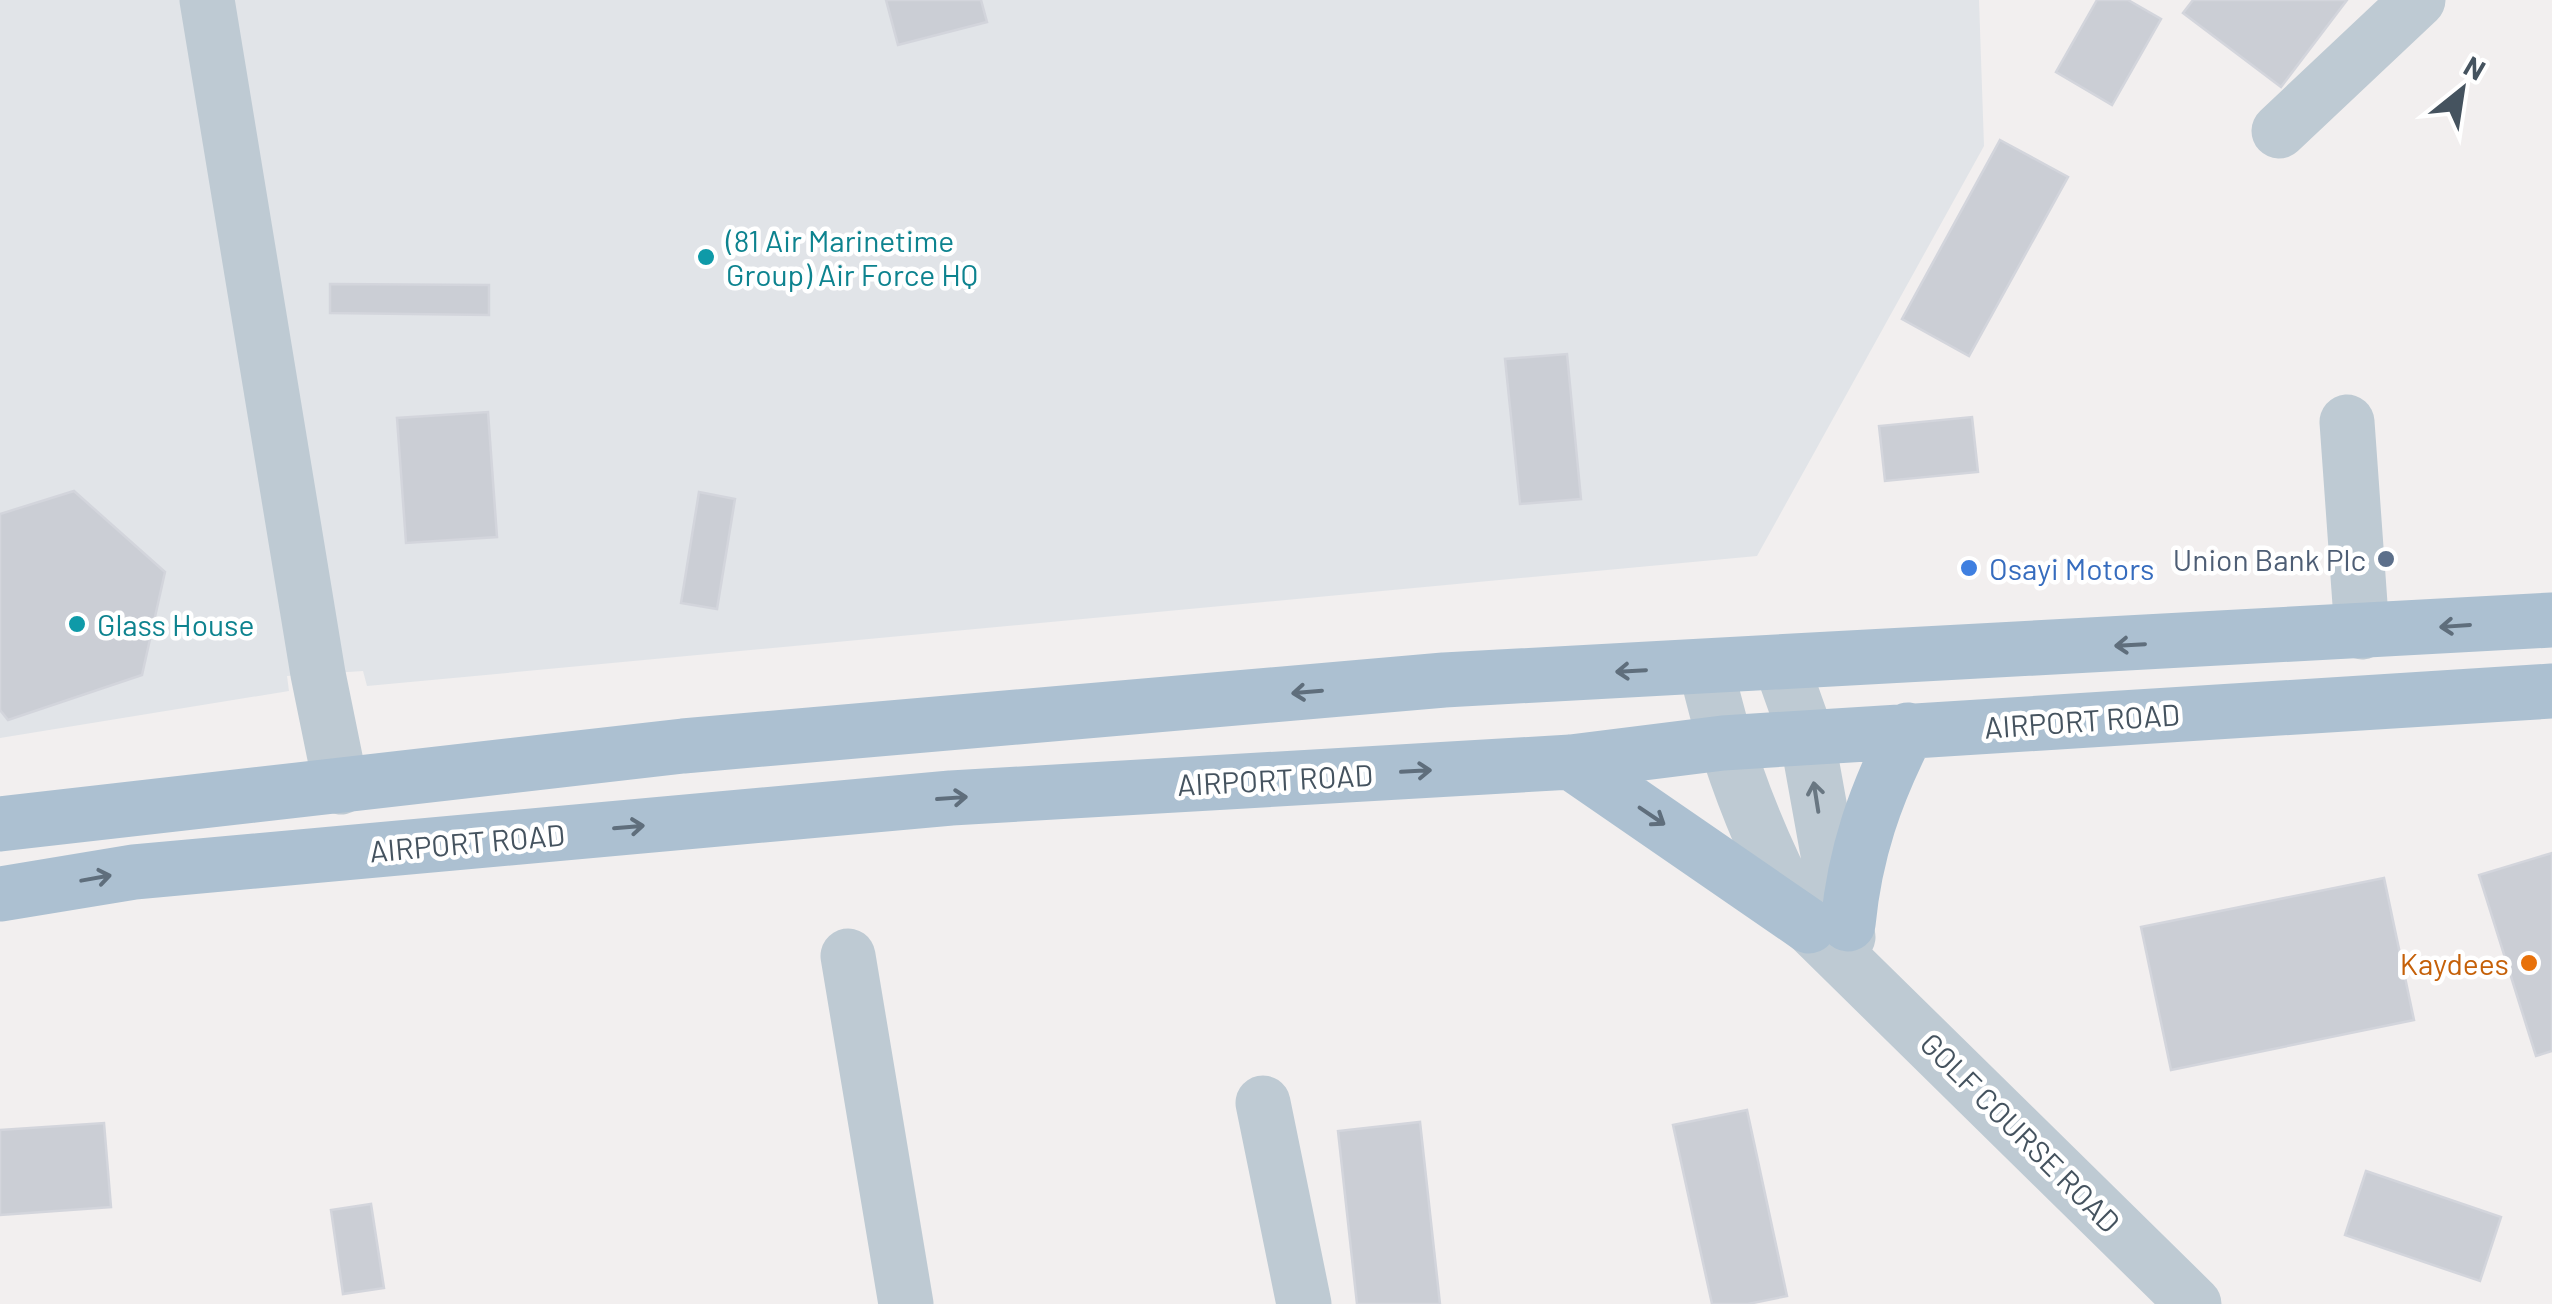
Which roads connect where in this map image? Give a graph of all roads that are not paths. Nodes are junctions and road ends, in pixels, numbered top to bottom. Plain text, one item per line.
1 (207, 0) edge
2 (2418, 0) edge
3 (2279, 131) dead end
4 (2347, 422) dead end
5 (2552, 620) edge
6 (2362, 632) junction
7 (1781, 664) junction
8 (1706, 667) junction
9 (2552, 690) edge
10 (1908, 730) junction
11 (1807, 737) junction
12 (1723, 742) junction
13 (1571, 762) junction
14 (341, 787) junction
15 (0, 824) edge
16 (0, 894) edge
17 (1835, 937) junction
18 (848, 956) dead end
19 (1262, 1102) dead end
20 (906, 1304) edge
21 (1304, 1304) edge
22 (2194, 1304) edge

1 - 14 street
2 - 3 street
4 - 6 street
5 -> 6 main road
6 -> 7 main road
7 - 8 main road
7 - 11 street, GOLF COURSE ROAD
8 - 12 street, GOLF COURSE ROAD
8 -> 14 main road
9 - 10 main road, AIRPORT ROAD
10 - 11 main road, AIRPORT ROAD
10 - 17 main road
11 - 12 main road, AIRPORT ROAD
17 -> 11 street, GOLF COURSE ROAD
12 - 13 main road, AIRPORT ROAD
12 - 17 street, GOLF COURSE ROAD
16 -> 13 main road, AIRPORT ROAD
13 -> 17 main road
14 - 15 main road
17 - 22 street, GOLF COURSE ROAD
18 - 20 street
19 - 21 street

